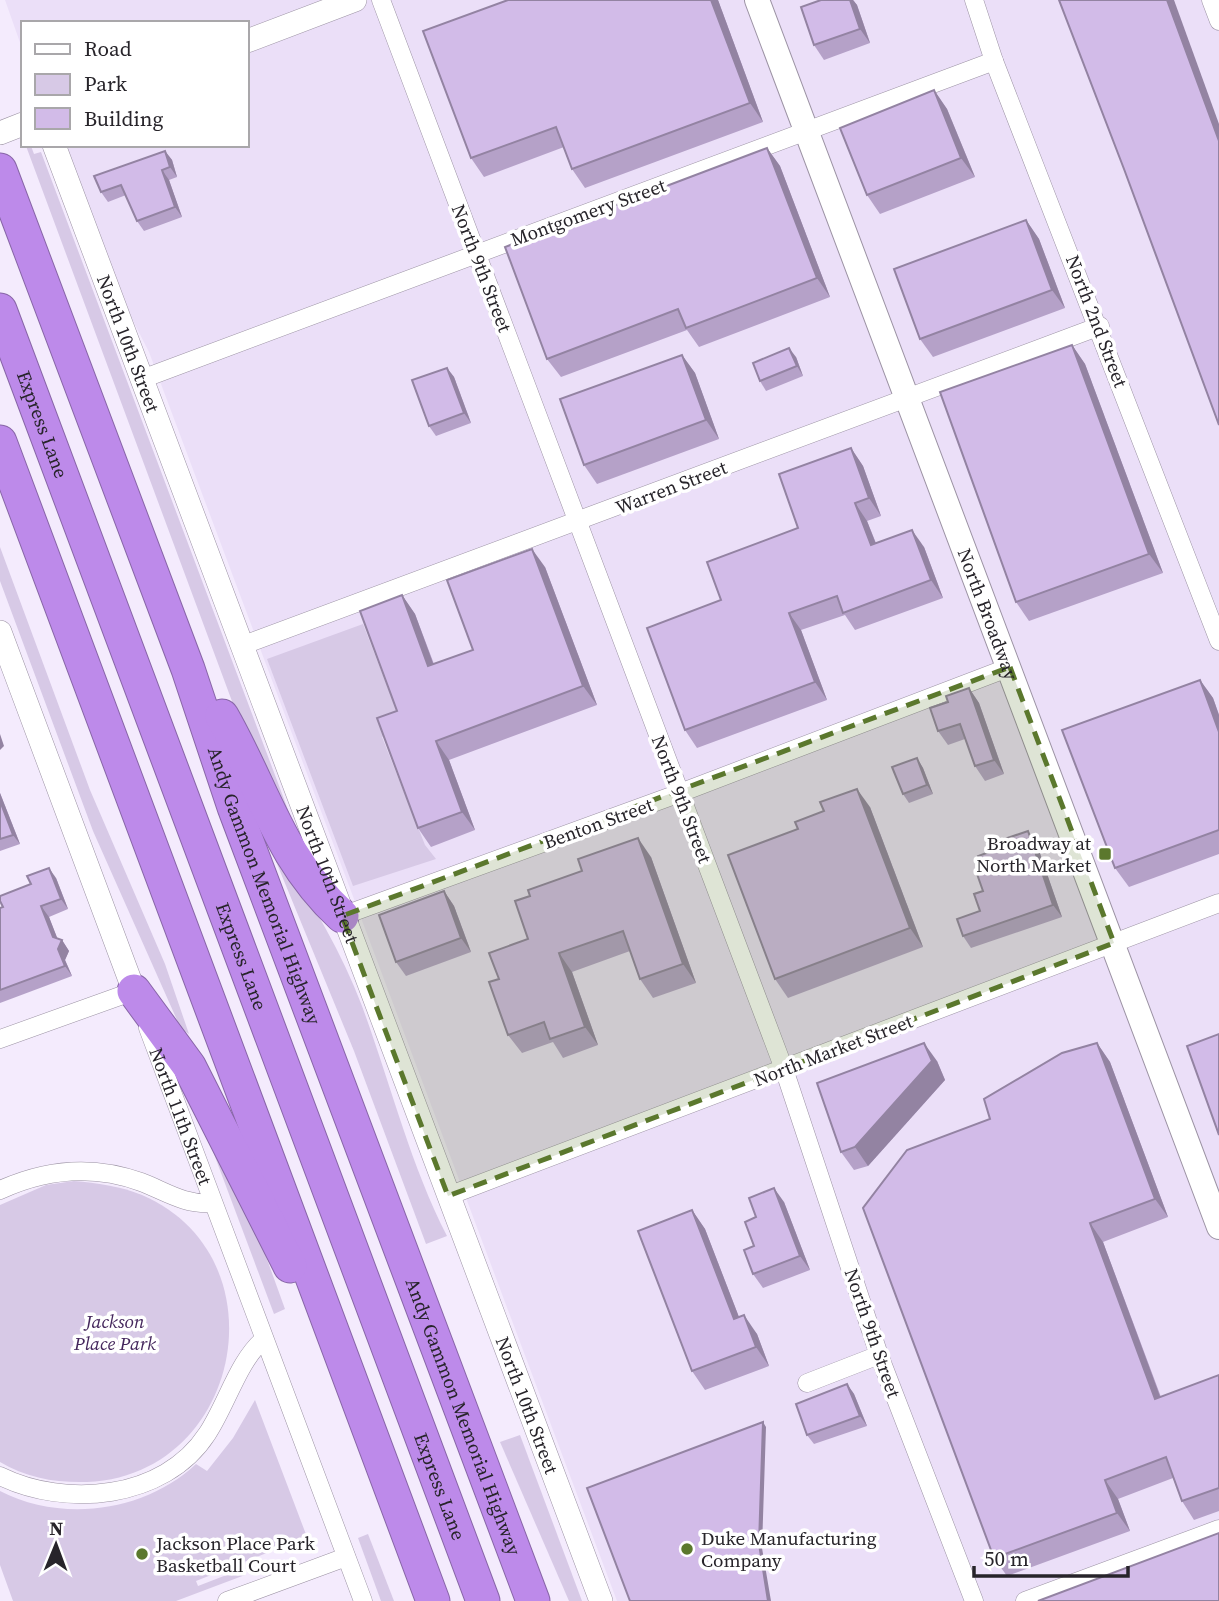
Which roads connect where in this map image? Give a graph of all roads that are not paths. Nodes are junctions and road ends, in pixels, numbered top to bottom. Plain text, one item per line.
1 (355, 0) edge
2 (381, 0) edge
3 (757, 0) edge
4 (974, 0) edge
5 (1211, 0) edge
6 (1219, 21) edge
7 (248, 41) edge
8 (994, 61) junction
9 (807, 130) junction
10 (55, 147) edge
11 (0, 170) edge
12 (476, 254) junction
13 (0, 310) edge
14 (1100, 326) junction
15 (142, 379) junction
16 (908, 398) junction
17 (0, 442) edge
18 (578, 522) junction
19 (0, 633) edge
20 (1219, 641) edge
21 (241, 646) junction
22 (1010, 667) junction
23 (188, 668) junction
24 (680, 793) junction
25 (1219, 903) edge
26 (342, 916) junction
27 (1114, 943) junction
28 (134, 991) junction
29 (0, 1038) edge
30 (784, 1069) junction
31 (0, 1190) edge
32 (448, 1196) junction
33 (212, 1203) junction
34 (1219, 1227) edge
35 (333, 1332) junction
36 (264, 1339) junction
37 (879, 1355) junction
38 (807, 1383) dead end
39 (0, 1476) edge
40 (1219, 1529) edge
41 (346, 1557) junction
42 (227, 1601) edge
43 (363, 1601) edge
44 (433, 1601) edge
45 (483, 1601) edge
46 (533, 1601) edge
47 (601, 1601) edge
48 (974, 1601) edge
49 (1025, 1601) edge

1 - 7 street
2 - 12 street, North 9th Street
3 - 9 main road, North Broadway
4 - 8 street, North 2nd Street
5 - 6 street
8 - 9 street, Montgomery Street
8 - 14 street, North 2nd Street
9 - 12 street, Montgomery Street
9 - 16 main road, North Broadway
10 - 15 street, North 10th Street
11 - 23 highway, Andy Gammon Memorial Highway
12 - 15 street, Montgomery Street
12 - 18 street, North 9th Street
13 - 45 highway, Express Lane
14 - 16 street, Warren Street
14 - 20 street, North 2nd Street
15 - 21 street, North 10th Street
16 - 18 street, Warren Street
16 - 22 main road, North Broadway
17 - 35 highway
18 - 21 street, Warren Street
18 - 24 street, North 9th Street
19 - 28 street, North 11th Street
21 - 26 street, North 10th Street
22 - 24 street, Benton Street
22 - 27 main road, North Broadway
23 - 26 highway
23 - 46 highway, Andy Gammon Memorial Highway
24 - 26 street, Benton Street
24 - 30 street, North 9th Street
25 - 27 street, North Market Street
26 - 32 street, North 10th Street
27 - 30 street, North Market Street
27 - 34 main road, North Broadway
28 - 29 street
28 - 33 street, North 11th Street
28 - 35 highway
30 - 32 street, North Market Street
30 - 37 street, North 9th Street
31 - 33 street
32 - 47 street, North 10th Street
33 - 36 street, North 11th Street
35 - 44 highway
36 - 39 street
36 - 41 street, North 11th Street
37 - 38 street
37 - 48 street, North 9th Street
40 - 49 street
41 - 42 street
41 - 43 street, North 11th Street

